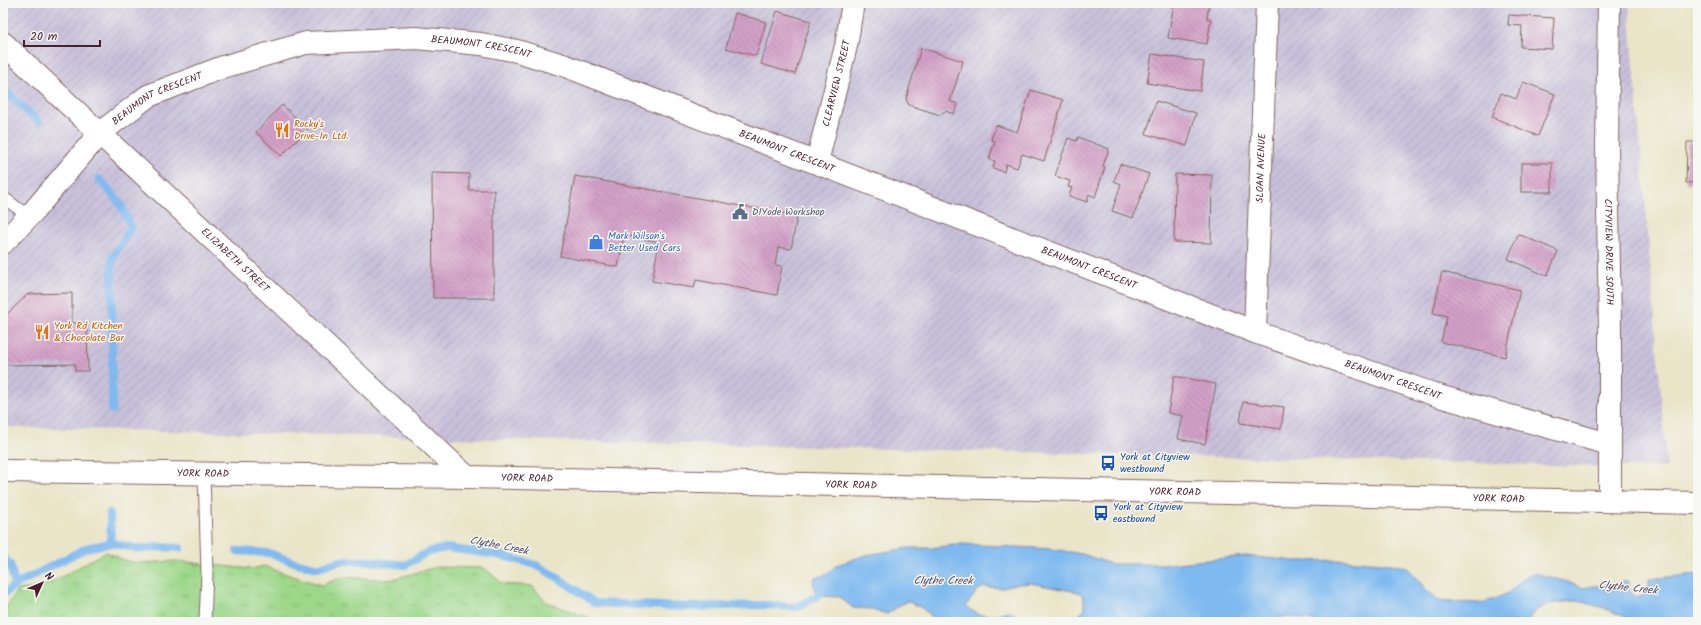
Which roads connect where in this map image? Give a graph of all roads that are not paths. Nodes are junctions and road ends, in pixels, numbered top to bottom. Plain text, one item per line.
1 (853, 3) edge
2 (1267, 3) edge
3 (1609, 3) edge
4 (3, 43) edge
5 (100, 133) junction
6 (817, 162) junction
7 (3, 196) edge
8 (28, 216) junction
9 (3, 243) edge
10 (1255, 332) junction
11 (1610, 444) junction
12 (3, 471) edge
13 (204, 473) junction
14 (467, 477) junction
15 (1610, 500) junction
16 (1698, 503) edge
17 (206, 622) edge

1 - 6 street, CLEARVIEW STREET
2 - 10 street, SLOAN AVENUE
3 - 11 street, CITYVIEW DRIVE SOUTH
4 - 5 street, ELIZABETH STREET
5 - 6 street, BEAUMONT CRESCENT
5 - 8 street, BEAUMONT CRESCENT
5 - 14 street, ELIZABETH STREET
6 - 10 street, BEAUMONT CRESCENT
7 - 8 lane
8 - 9 street, BEAUMONT CRESCENT
10 - 11 street, BEAUMONT CRESCENT
11 - 15 street, CITYVIEW DRIVE SOUTH
12 - 13 street, YORK ROAD
13 - 14 street, YORK ROAD
13 - 17 lane
14 - 15 street, YORK ROAD
15 - 16 street, YORK ROAD

